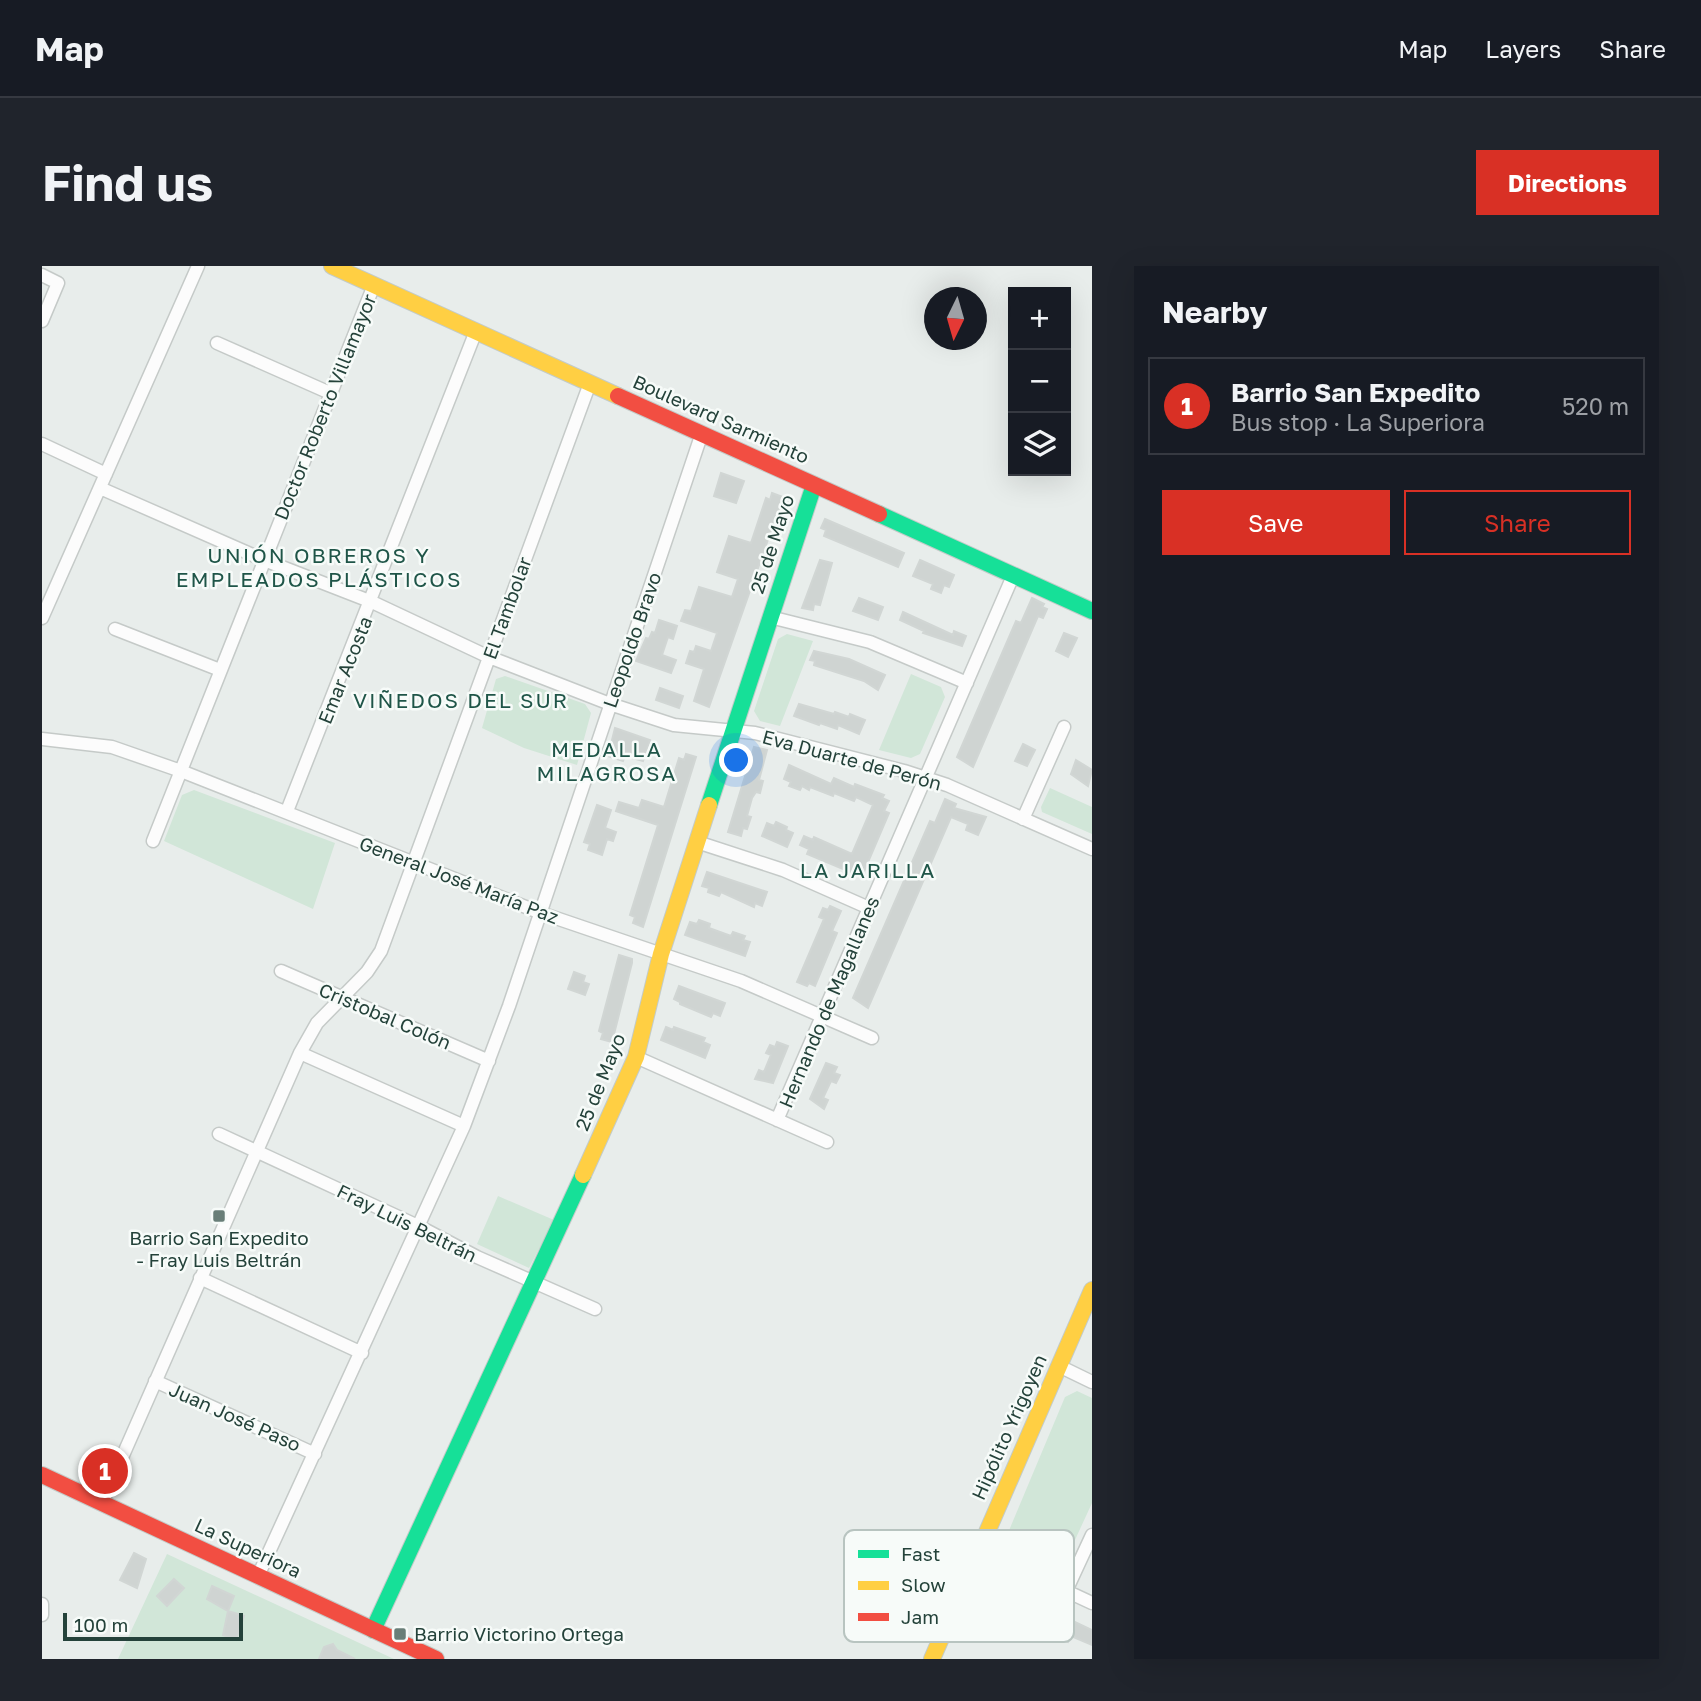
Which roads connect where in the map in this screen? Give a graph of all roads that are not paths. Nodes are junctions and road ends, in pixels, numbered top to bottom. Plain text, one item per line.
1 (198, 266) edge
2 (332, 266) edge
3 (42, 275) edge
4 (374, 285) junction
5 (42, 321) edge
6 (476, 331) junction
7 (216, 343) dead end
8 (590, 383) junction
9 (330, 393) junction
10 (702, 433) junction
11 (42, 444) edge
12 (106, 474) junction
13 (814, 485) junction
14 (100, 488) junction
15 (264, 560) junction
16 (1013, 576) junction
17 (372, 602) junction
18 (1092, 611) edge
19 (770, 617) junction
20 (42, 618) edge
21 (115, 629) dead end
22 (489, 657) junction
23 (220, 670) junction
24 (967, 683) junction
25 (610, 704) junction
26 (1064, 727) dead end
27 (733, 731) junction
28 (42, 739) edge
29 (181, 771) junction
30 (926, 778) junction
31 (287, 811) junction
32 (1023, 819) junction
33 (153, 842) dead end
34 (696, 842) junction
35 (1092, 849) edge
36 (413, 864) junction
37 (869, 908) junction
38 (541, 912) junction
39 (661, 954) junction
40 (281, 971) dead end
41 (342, 999) junction
42 (822, 1016) junction
43 (872, 1038) dead end
44 (300, 1053) junction
45 (636, 1057) junction
46 (489, 1061) junction
47 (778, 1120) junction
48 (464, 1126) junction
49 (219, 1134) dead end
50 (827, 1142) dead end
51 (255, 1152) junction
52 (420, 1227) junction
53 (200, 1278) junction
54 (536, 1283) junction
55 (1092, 1290) edge
56 (595, 1309) dead end
57 (362, 1353) junction
58 (1059, 1366) junction
59 (155, 1381) junction
60 (1092, 1382) edge
61 (315, 1454) junction
62 (42, 1475) edge
63 (102, 1503) junction
64 (987, 1530) edge
65 (1092, 1535) edge
66 (1074, 1574) edge
67 (258, 1576) junction
68 (1074, 1595) edge
69 (1092, 1603) edge
70 (373, 1630) junction
71 (939, 1642) edge
72 (436, 1659) edge
73 (932, 1659) edge

1 - 12 street
2 - 4 street, Boulevard Sarmiento
3 - 5 street
4 - 6 street, Boulevard Sarmiento
4 - 9 street, Doctor Roberto Villamayor
6 - 8 street, Boulevard Sarmiento
6 - 17 street, Emar Acosta
7 - 9 street
8 - 10 street, Boulevard Sarmiento
8 - 22 street, El Tambolar
9 - 15 street, Doctor Roberto Villamayor
10 - 13 street, Boulevard Sarmiento
10 - 25 street, Leopoldo Bravo
11 - 12 street
12 - 14 street
13 - 16 street, Boulevard Sarmiento
13 - 19 street, 25 de Mayo
14 - 15 street, Eva Duarte de Perón
14 - 20 street
15 - 17 street, Eva Duarte de Perón
15 - 23 street, Doctor Roberto Villamayor
16 - 18 street, Boulevard Sarmiento
16 - 24 street, Hernando de Magallanes
17 - 22 street, Eva Duarte de Perón
17 - 31 street, Emar Acosta
19 - 24 street
19 - 27 street, 25 de Mayo
21 - 23 street
22 - 25 street, Eva Duarte de Perón
22 - 36 street, El Tambolar
23 - 29 street, Doctor Roberto Villamayor
24 - 30 street, Hernando de Magallanes
25 - 27 street, Eva Duarte de Perón
25 - 38 street, Leopoldo Bravo
26 - 32 street
27 - 30 street, Eva Duarte de Perón
27 - 34 street, 25 de Mayo
28 - 29 street, General José María Paz
29 - 31 street, General José María Paz
29 - 33 street, Doctor Roberto Villamayor
30 - 32 street, Eva Duarte de Perón
30 - 37 street, Hernando de Magallanes
31 - 36 street, General José María Paz
32 - 35 street, Eva Duarte de Perón
34 - 37 street
34 - 39 street, 25 de Mayo
36 - 38 street, General José María Paz
36 - 41 street, El Tambolar
37 - 42 street, Hernando de Magallanes
38 - 39 street, General José María Paz
38 - 46 street, Leopoldo Bravo
39 - 42 street, General José María Paz
39 - 45 street, 25 de Mayo
40 - 41 street, Cristobal Colón
41 - 44 street, El Tambolar
41 - 46 street, Cristobal Colón
42 - 43 street, General José María Paz
42 - 47 street, Hernando de Magallanes
44 - 48 street
44 - 51 street, El Tambolar
45 - 47 street
45 - 54 street, 25 de Mayo
46 - 48 street, Leopoldo Bravo
47 - 50 street
48 - 52 street, Leopoldo Bravo
49 - 51 street, Fray Luis Beltrán
51 - 52 street, Fray Luis Beltrán
51 - 53 street, El Tambolar
52 - 54 street, Fray Luis Beltrán
52 - 57 street, Leopoldo Bravo
53 - 57 street
53 - 59 street, El Tambolar
54 - 56 street, Fray Luis Beltrán
54 - 70 street, 25 de Mayo
55 - 58 street, Hipólito Yrigoyen
57 - 61 street, Leopoldo Bravo
58 - 60 street
58 - 64 street, Hipólito Yrigoyen
59 - 61 street, Juan José Paso
59 - 63 street, El Tambolar
61 - 67 street, Leopoldo Bravo
62 - 63 street, La Superiora
63 - 67 street, La Superiora
65 - 66 street
67 - 70 street, La Superiora
68 - 69 street
70 - 72 street, La Superiora
71 - 73 street, Hipólito Yrigoyen

